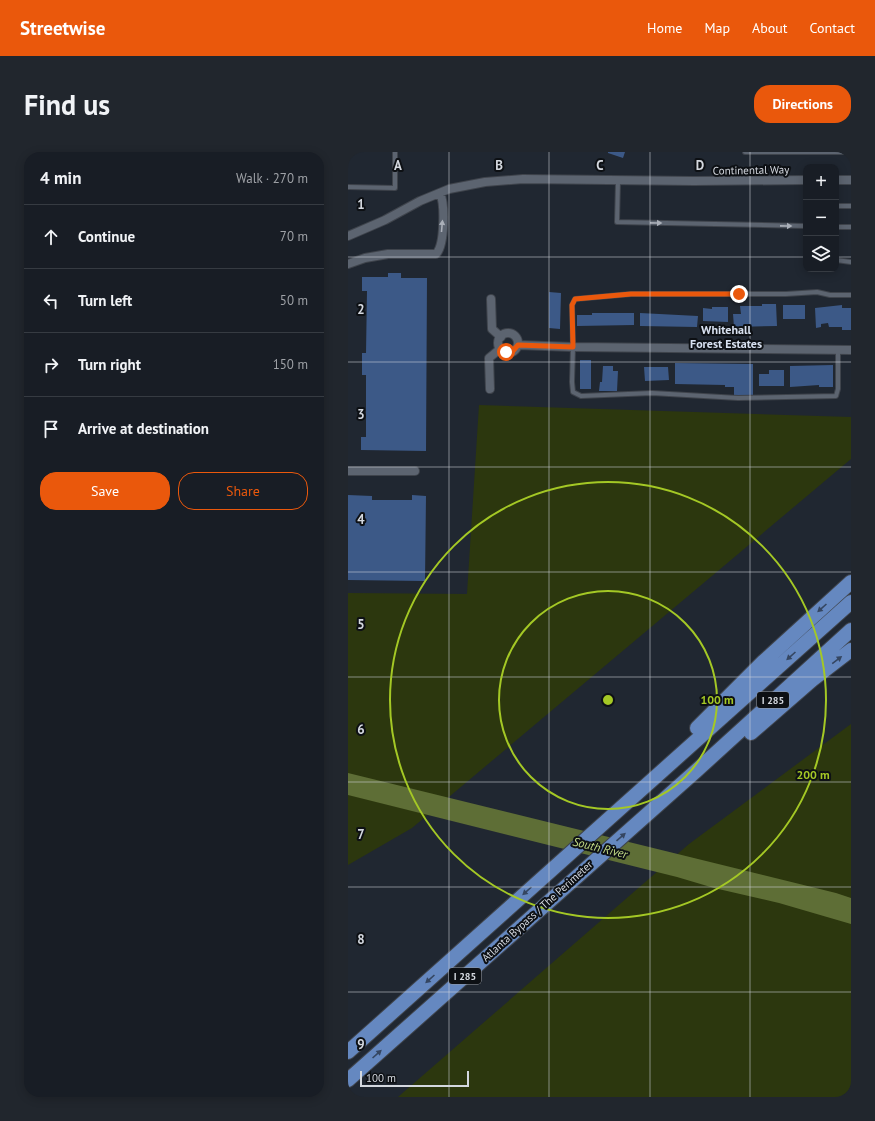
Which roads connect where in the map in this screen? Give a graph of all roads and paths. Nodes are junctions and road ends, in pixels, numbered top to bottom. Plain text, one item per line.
1 (395, 152) edge
2 (745, 152) edge
3 (846, 152) edge
4 (803, 180) edge
5 (839, 180) edge
6 (851, 180) edge
7 (618, 181) junction
8 (348, 187) edge
9 (440, 193) junction
10 (839, 206) edge
11 (851, 206) edge
12 (803, 226) edge
13 (839, 226) edge
14 (851, 227) edge
15 (348, 236) edge
16 (839, 260) edge
17 (851, 262) edge
18 (348, 264) edge
19 (851, 295) edge
20 (491, 300) dead end
21 (501, 337) junction
22 (518, 345) junction
23 (573, 347) junction
24 (500, 349) junction
25 (838, 350) junction
26 (851, 350) edge
27 (490, 389) dead end
28 (348, 471) edge
29 (415, 471) dead end
30 (851, 582) edge
31 (851, 602) edge
32 (851, 630) edge
33 (851, 650) edge
34 (696, 771) junction
35 (604, 822) junction
36 (348, 1052) edge
37 (348, 1080) edge

1 - 8 lane
2 - 3 lane
4 - 7 street, Continental Way
5 - 6 street
7 - 9 street, Continental Way
7 -> 12 lane
9 - 15 street, Continental Way
18 -> 9 street
10 - 11 lane
13 - 14 lane
16 - 17 lane
19 - 23 lane
20 - 21 street
21 - 22 street
21 - 24 street
22 - 23 street
22 - 24 street
23 - 25 street
23 - 25 lane
24 - 27 street
25 - 26 street
28 - 29 street
30 -> 35 highway
31 -> 35 highway, Atlanta Bypass / The Perimeter / I 285
32 - 34 highway, Atlanta Bypass / The Perimeter / I 285
34 -> 33 highway
37 -> 34 highway, Atlanta Bypass / The Perimeter / I 285
35 -> 36 highway, Atlanta Bypass / The Perimeter / I 285

